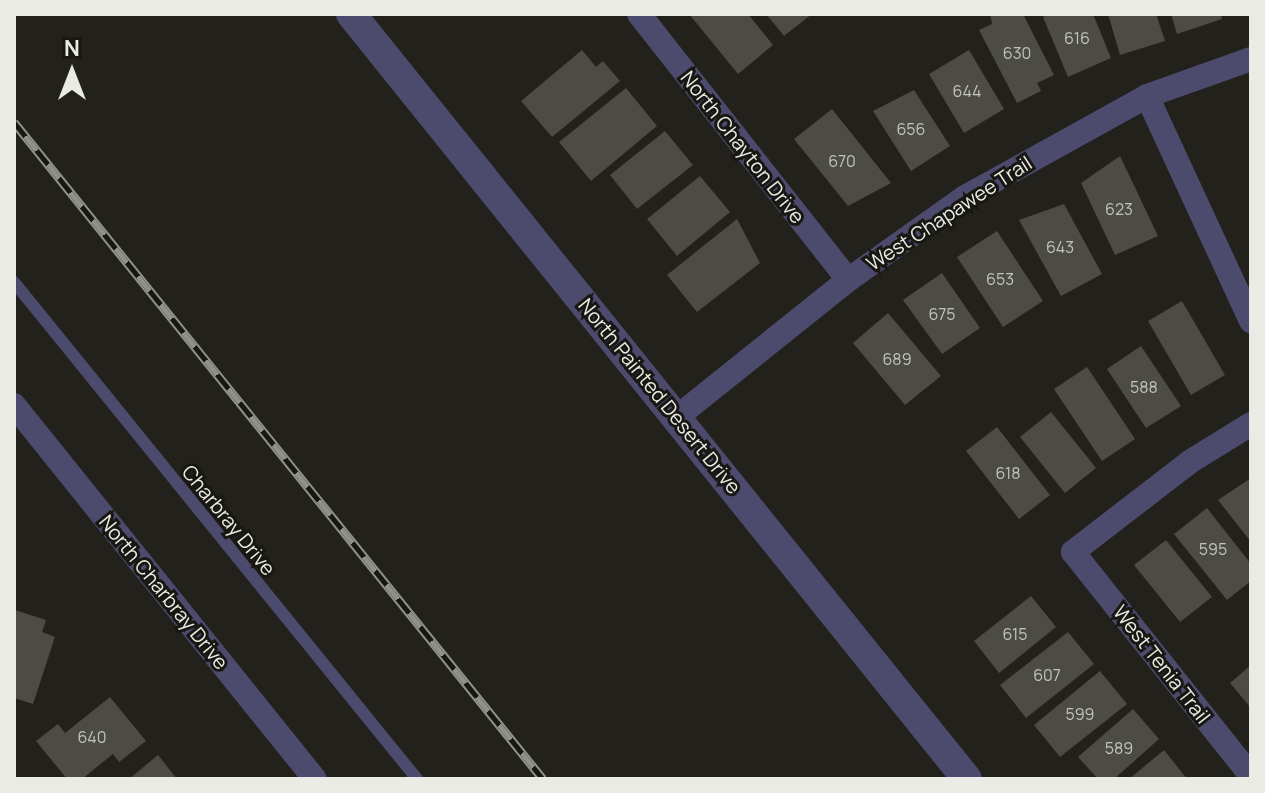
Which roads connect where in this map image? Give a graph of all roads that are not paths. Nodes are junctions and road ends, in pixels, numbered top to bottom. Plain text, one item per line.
1 (351, 14) edge
2 (639, 14) edge
3 (1251, 59) edge
4 (1147, 96) junction
5 (848, 280) junction
6 (14, 282) edge
7 (1251, 321) edge
8 (14, 405) edge
9 (677, 417) junction
10 (1251, 424) edge
11 (1251, 776) edge
12 (315, 779) edge
13 (417, 779) edge
14 (967, 779) edge

1 - 9 street, North Painted Desert Drive
2 - 5 street, North Chayton Drive
3 - 4 street, West Chapawee Trail
4 - 5 street, West Chapawee Trail
4 - 7 street
5 - 9 street, West Chapawee Trail
6 - 13 lane, Charbray Drive
8 - 12 street, North Charbray Drive
9 - 14 street, North Painted Desert Drive
10 - 11 street, West Tenia Trail

